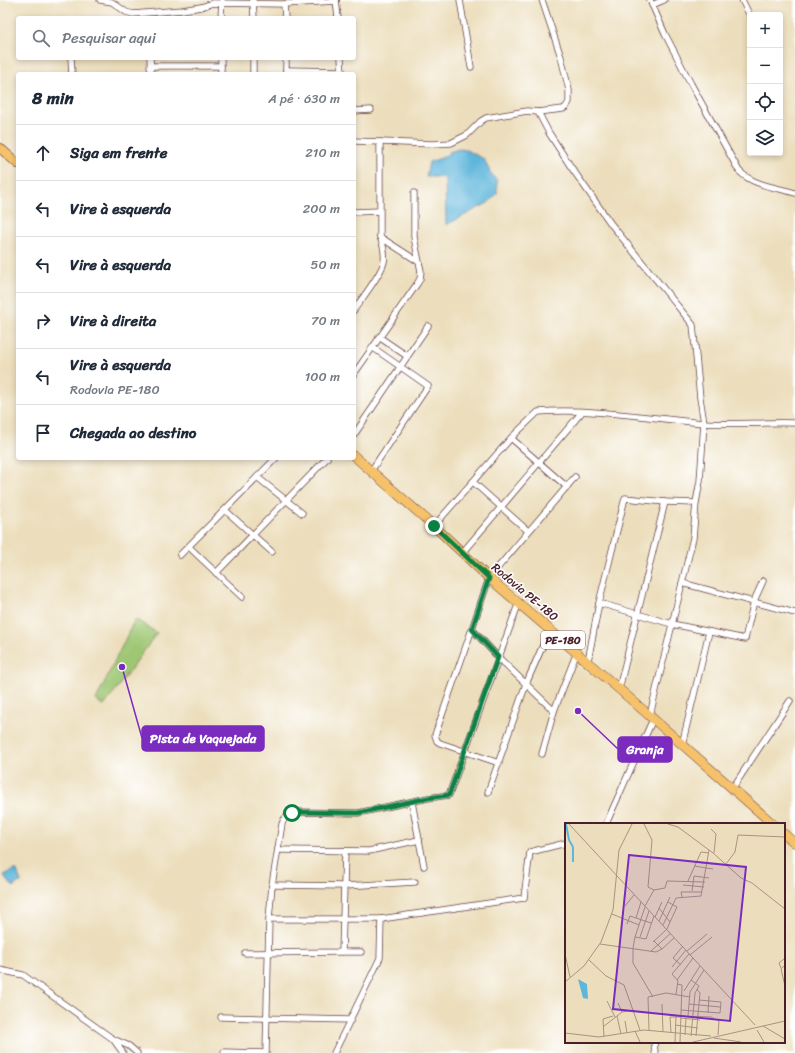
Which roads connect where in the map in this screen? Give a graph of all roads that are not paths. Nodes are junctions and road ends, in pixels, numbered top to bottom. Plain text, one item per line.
1 (100, 0) edge
2 (336, 0) edge
3 (460, 0) edge
4 (542, 0) edge
5 (664, 0) edge
6 (742, 0) edge
7 (222, 1) edge
8 (254, 2) edge
9 (298, 2) edge
10 (651, 3) edge
11 (284, 4) junction
12 (748, 12) edge
13 (221, 16) edge
14 (254, 16) edge
15 (285, 16) edge
16 (338, 16) edge
17 (71, 60) edge
18 (150, 60) edge
19 (221, 60) edge
20 (253, 60) edge
21 (286, 60) edge
22 (341, 60) edge
23 (150, 66) junction
24 (221, 66) junction
25 (471, 67) dead end
26 (72, 72) edge
27 (151, 72) edge
28 (221, 72) edge
29 (253, 72) edge
30 (286, 72) edge
31 (342, 72) edge
32 (371, 110) dead end
33 (356, 111) edge
34 (538, 112) junction
35 (356, 141) edge
36 (380, 142) junction
37 (0, 148) edge
38 (16, 162) edge
39 (414, 193) dead end
40 (795, 193) edge
41 (379, 211) junction
42 (356, 212) edge
43 (380, 237) junction
44 (419, 262) junction
45 (356, 307) edge
46 (428, 326) dead end
47 (379, 337) junction
48 (372, 347) junction
49 (407, 356) junction
50 (400, 366) junction
51 (356, 371) edge
52 (582, 412) junction
53 (704, 423) junction
54 (795, 423) edge
55 (356, 432) edge
56 (511, 438) junction
57 (356, 458) edge
58 (274, 460) edge
59 (325, 460) edge
60 (539, 462) junction
61 (371, 470) junction
62 (257, 477) junction
63 (575, 477) dead end
64 (473, 482) junction
65 (567, 486) junction
66 (286, 500) junction
67 (665, 502) junction
68 (696, 503) junction
69 (501, 507) junction
70 (225, 510) junction
71 (302, 513) dead end
72 (434, 526) junction
73 (528, 531) junction
74 (253, 535) junction
75 (189, 547) junction
76 (272, 552) dead end
77 (462, 553) junction
78 (180, 555) dead end
79 (216, 572) junction
80 (489, 578) junction
81 (763, 581) dead end
82 (682, 583) junction
83 (242, 597) dead end
84 (519, 602) junction
85 (754, 602) junction
86 (599, 604) junction
87 (795, 613) edge
88 (638, 614) junction
89 (672, 624) junction
90 (472, 629) junction
91 (550, 629) junction
92 (709, 632) junction
93 (576, 652) junction
94 (498, 657) junction
95 (588, 661) junction
96 (526, 684) junction
97 (619, 689) junction
98 (790, 701) dead end
99 (554, 711) junction
100 (651, 717) junction
101 (682, 745) junction
102 (465, 751) junction
103 (542, 754) dead end
104 (499, 762) junction
105 (732, 789) junction
106 (488, 792) dead end
107 (412, 802) junction
108 (606, 823) edge
109 (772, 823) edge
110 (785, 835) edge
111 (419, 840) junction
112 (565, 843) edge
113 (795, 843) edge
114 (278, 850) junction
115 (345, 852) junction
116 (424, 866) dead end
117 (415, 882) dead end
118 (272, 885) junction
119 (345, 886) junction
120 (343, 918) junction
121 (269, 919) junction
122 (381, 919) junction
123 (342, 952) junction
124 (361, 952) dead end
125 (245, 953) dead end
126 (268, 953) junction
127 (0, 970) edge
128 (221, 1017) dead end
129 (267, 1019) junction
130 (351, 1020) junction
131 (113, 1039) junction
132 (654, 1043) edge
133 (224, 1052) dead end
134 (123, 1053) edge
135 (137, 1053) edge
136 (265, 1053) edge
137 (334, 1053) edge
138 (655, 1053) edge

1 - 7 street
2 - 9 street
2 - 16 street
3 - 25 street
4 - 34 street
5 - 10 street
6 - 12 street
7 - 8 street
7 - 13 street
8 - 11 street
8 - 14 street
9 - 11 street
10 - 40 street
11 - 15 street
17 - 26 street
18 - 23 street
19 - 24 street
20 - 29 street
21 - 30 street
22 - 31 street
23 - 24 street
23 - 27 street
24 - 28 street
30 - 31 street
32 - 33 street
34 - 36 street
34 - 53 street
35 - 36 street
36 - 41 street
37 - 38 main road
39 - 44 street
41 - 42 street
41 - 43 street
43 - 44 street
43 - 45 street
44 - 47 street
46 - 49 street
47 - 48 street
47 - 49 street
48 - 50 street
48 - 51 street
49 - 50 street
50 - 55 street
50 - 61 street
52 - 53 street
52 - 56 street
52 - 60 street
53 - 54 street
53 - 68 street
56 - 60 street
56 - 64 street
57 - 61 main road, Rodovia PE-180 / PE-180
58 - 62 street
59 - 66 street
60 - 65 street
60 - 69 street
61 - 72 main road, Rodovia PE-180 / PE-180
62 - 66 street
62 - 70 street
63 - 65 street
64 - 69 street
64 - 72 street
65 - 73 street
66 - 71 street
66 - 74 street
67 - 68 street
67 - 86 street
67 - 88 street
68 - 82 street
69 - 73 street
69 - 77 street
70 - 74 street
70 - 75 street
72 - 77 main road, Rodovia PE-180 / PE-180
73 - 80 street
74 - 76 street
74 - 79 street
75 - 78 street
75 - 79 street
77 - 80 main road, Rodovia PE-180 / PE-180
79 - 83 street
80 - 84 main road, Rodovia PE-180 / PE-180
80 - 90 street
81 - 85 street
82 - 85 street
82 - 89 street
84 - 91 main road, Rodovia PE-180 / PE-180
84 - 94 street
85 - 87 street
85 - 92 street
86 - 88 street
86 - 95 street
88 - 89 street
88 - 97 street
89 - 92 street
89 - 100 street
90 - 94 street
90 - 102 street
91 - 93 main road, Rodovia PE-180 / PE-180
91 - 96 street
92 - 101 street
93 - 95 main road, Rodovia PE-180 / PE-180
93 - 99 street
94 - 96 street
94 - 102 street
95 - 97 main road, Rodovia PE-180 / PE-180
96 - 99 street
96 - 104 street
97 - 100 main road, Rodovia PE-180 / PE-180
98 - 105 street
99 - 103 street
100 - 101 main road, Rodovia PE-180 / PE-180
100 - 108 street
101 - 105 main road, Rodovia PE-180 / PE-180
102 - 104 street
102 - 107 street
104 - 106 street
105 - 109 main road, Rodovia PE-180 / PE-180
107 - 111 street
107 - 114 street
110 - 113 main road
111 - 115 street
111 - 116 street
112 - 122 street
114 - 115 street
114 - 118 street
115 - 119 street
117 - 119 street
118 - 119 street
118 - 121 street
119 - 120 street
120 - 121 street
120 - 122 street
120 - 123 street
121 - 126 street
122 - 130 street
123 - 124 street
123 - 126 street
125 - 126 street
126 - 129 street
127 - 131 street
128 - 129 street
129 - 130 street
129 - 136 street
130 - 137 street
131 - 134 street
131 - 135 street
132 - 138 street
133 - 136 street

